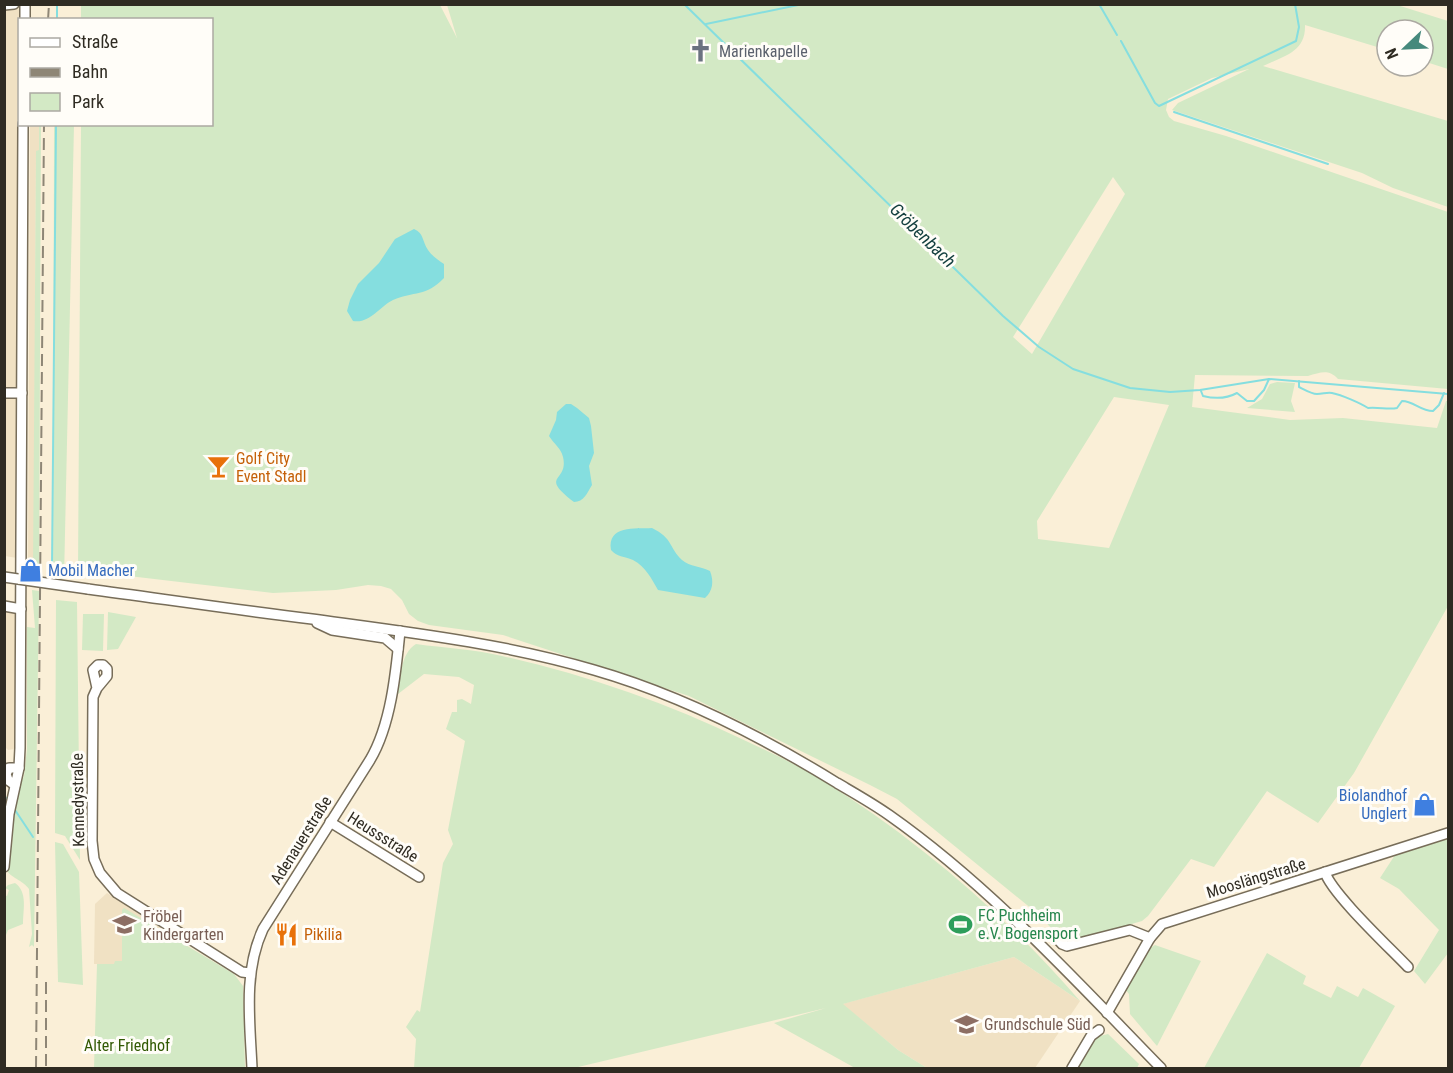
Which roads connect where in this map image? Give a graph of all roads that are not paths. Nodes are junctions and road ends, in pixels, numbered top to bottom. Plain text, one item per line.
1 (14, 4) edge
2 (4, 5) edge
3 (24, 126) edge
4 (4, 393) edge
5 (22, 393) junction
6 (4, 577) edge
7 (4, 606) edge
8 (21, 609) junction
9 (307, 619) junction
10 (400, 631) junction
11 (398, 649) junction
12 (97, 688) dead end
13 (9, 808) edge
14 (330, 822) junction
15 (1449, 833) edge
16 (4, 867) edge
17 (1325, 872) junction
18 (419, 877) dead end
19 (1053, 934) dead end
20 (1150, 938) junction
21 (1408, 967) dead end
22 (250, 973) junction
23 (1107, 1013) junction
24 (1099, 1030) dead end
25 (252, 1068) edge
26 (1072, 1068) edge
27 (1161, 1068) edge

1 - 2 street
3 - 5 street
4 - 5 street
5 - 8 street
6 - 9 street, bridge
7 - 8 street
8 - 13 street
9 - 10 street
9 - 11 street
10 - 11 street, Adenauerstraße
10 - 23 street
11 - 14 street, Adenauerstraße
12 - 22 street, Kennedystraße
13 - 16 street
14 - 18 street, Heussstraße
14 - 22 street, Adenauerstraße
15 - 17 street
17 - 20 street, Mooslängstraße
17 - 21 street, Mooslängstraße
19 - 20 street
20 - 23 street, Mooslängstraße
22 - 25 street, Adenauerstraße
23 - 27 street
24 - 26 street

